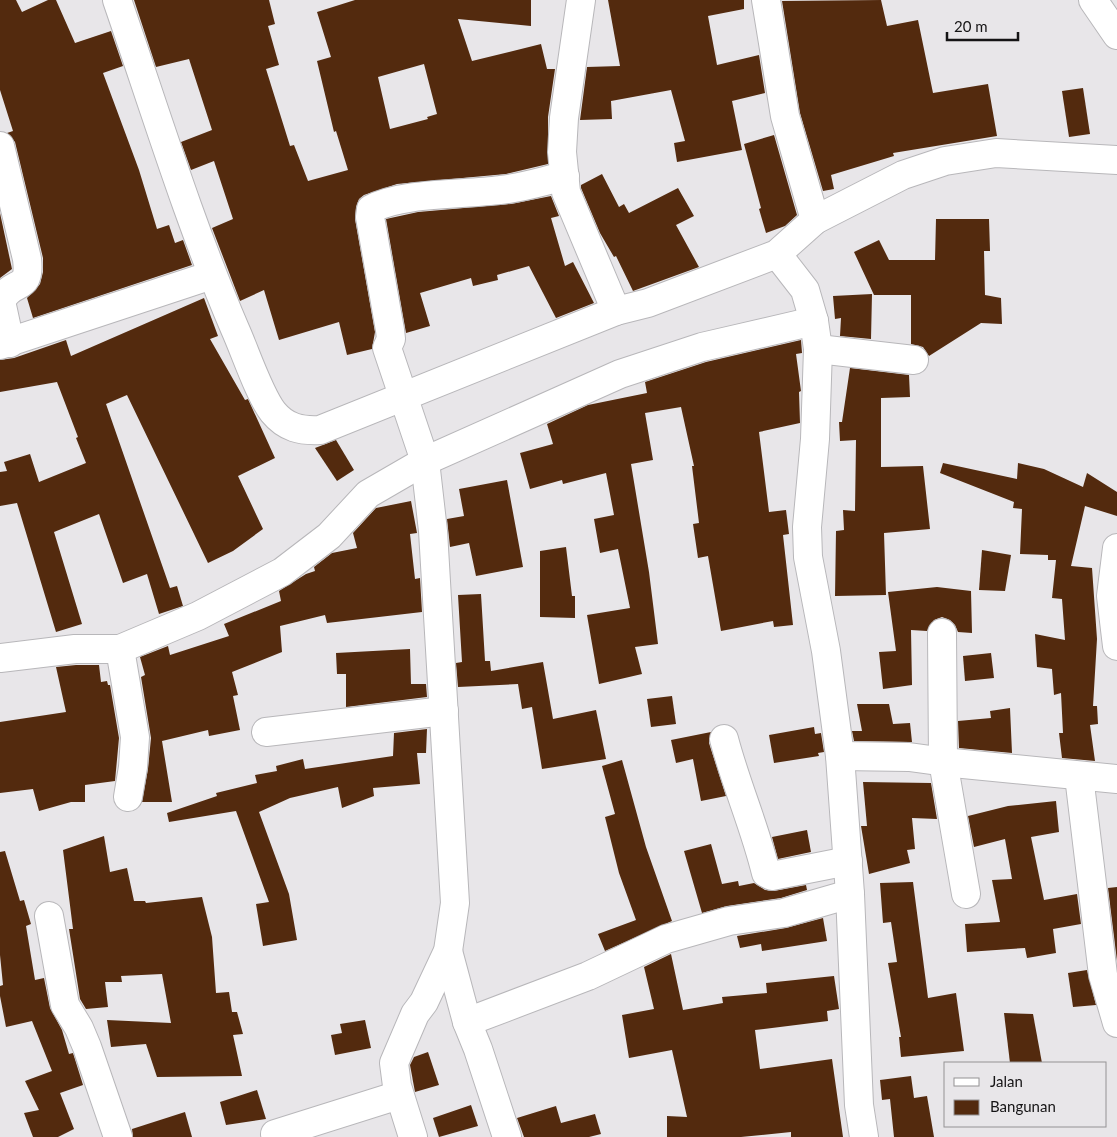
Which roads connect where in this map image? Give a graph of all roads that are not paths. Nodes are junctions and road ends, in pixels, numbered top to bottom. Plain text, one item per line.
1 (117, 0) edge
2 (581, 0) edge
3 (766, 0) edge
4 (1093, 0) edge
5 (1117, 35) edge
6 (0, 146) edge
7 (1117, 160) edge
8 (564, 176) junction
9 (815, 220) junction
10 (791, 271) junction
11 (212, 275) junction
12 (616, 311) junction
13 (814, 321) junction
14 (5, 344) edge
15 (818, 349) junction
16 (914, 360) dead end
17 (415, 428) junction
18 (1117, 548) edge
19 (942, 634) dead end
20 (1117, 646) edge
21 (120, 649) junction
22 (0, 658) edge
23 (444, 711) junction
24 (266, 732) dead end
25 (724, 739) dead end
26 (840, 756) junction
27 (943, 761) junction
28 (1079, 776) junction
29 (1117, 779) edge
30 (128, 797) dead end
31 (848, 861) junction
32 (850, 894) junction
33 (966, 894) dead end
34 (49, 916) dead end
35 (448, 951) junction
36 (467, 1022) junction
37 (1117, 1023) edge
38 (400, 1096) junction
39 (275, 1134) dead end
40 (118, 1137) edge
41 (413, 1137) edge
42 (507, 1137) edge
43 (864, 1137) edge

1 - 11 street
2 - 8 street
3 - 9 street
4 - 5 street
6 - 14 street
7 - 9 street
8 - 12 street
8 - 17 street
9 - 10 street
10 - 12 street
10 - 13 street
11 - 14 street
11 - 17 street
12 - 17 street
13 - 15 street
13 - 17 street
15 - 16 street
15 - 26 street
17 - 21 street
17 - 23 street
18 - 20 street
19 - 27 street
21 - 22 street
21 - 30 street
23 - 24 street
23 - 35 street
25 - 31 street
26 - 27 street
26 - 31 street
27 - 28 street
27 - 33 street
28 - 29 street
28 - 37 street
31 - 32 street
32 - 36 street
32 - 43 street
34 - 40 street
35 - 36 street
35 - 38 street
36 - 42 street
38 - 39 street
38 - 41 street

